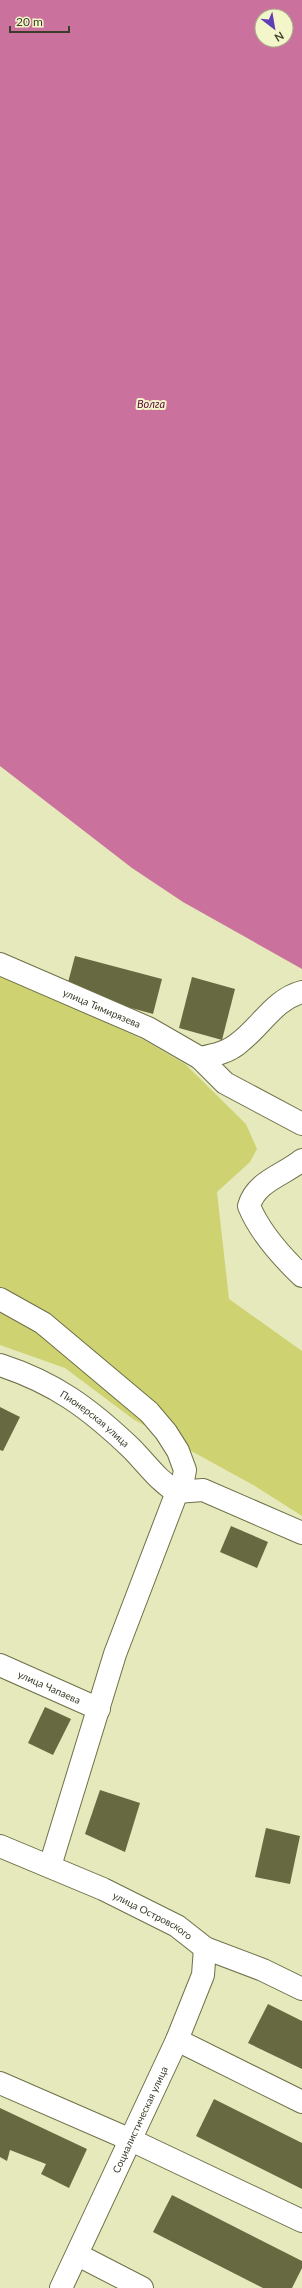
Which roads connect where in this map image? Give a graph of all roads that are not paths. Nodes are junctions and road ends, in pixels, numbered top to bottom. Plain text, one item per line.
1 (0, 964) edge
2 (302, 992) edge
3 (200, 1058) junction
4 (302, 1124) edge
5 (302, 1160) edge
6 (302, 1276) edge
7 (0, 1298) edge
8 (0, 1365) edge
9 (177, 1492) junction
10 (302, 1533) edge
11 (0, 1665) edge
12 (99, 1709) junction
13 (0, 1846) edge
14 (50, 1866) junction
15 (205, 1948) junction
16 (302, 1989) edge
17 (176, 2040) junction
18 (0, 2083) edge
19 (302, 2102) edge
20 (131, 2140) junction
21 (302, 2221) edge
22 (78, 2255) junction
23 (62, 2288) edge
24 (142, 2288) edge

1 - 3 street, улица Тимирязева
2 - 3 street
3 - 4 street, улица Тимирязева
5 - 6 street
7 - 9 street
8 - 9 street, Пионерская улица
9 - 10 street
9 - 12 street
11 - 12 street, улица Чапаева
12 - 14 street
13 - 14 street, улица Островского
14 - 15 street, улица Островского
15 - 16 street, улица Островского
15 - 17 street, Социалистическая улица
17 - 19 street
17 - 20 street, Социалистическая улица
18 - 20 street
20 - 21 street
20 - 22 street, Социалистическая улица
22 - 23 street, Социалистическая улица
22 - 24 street

